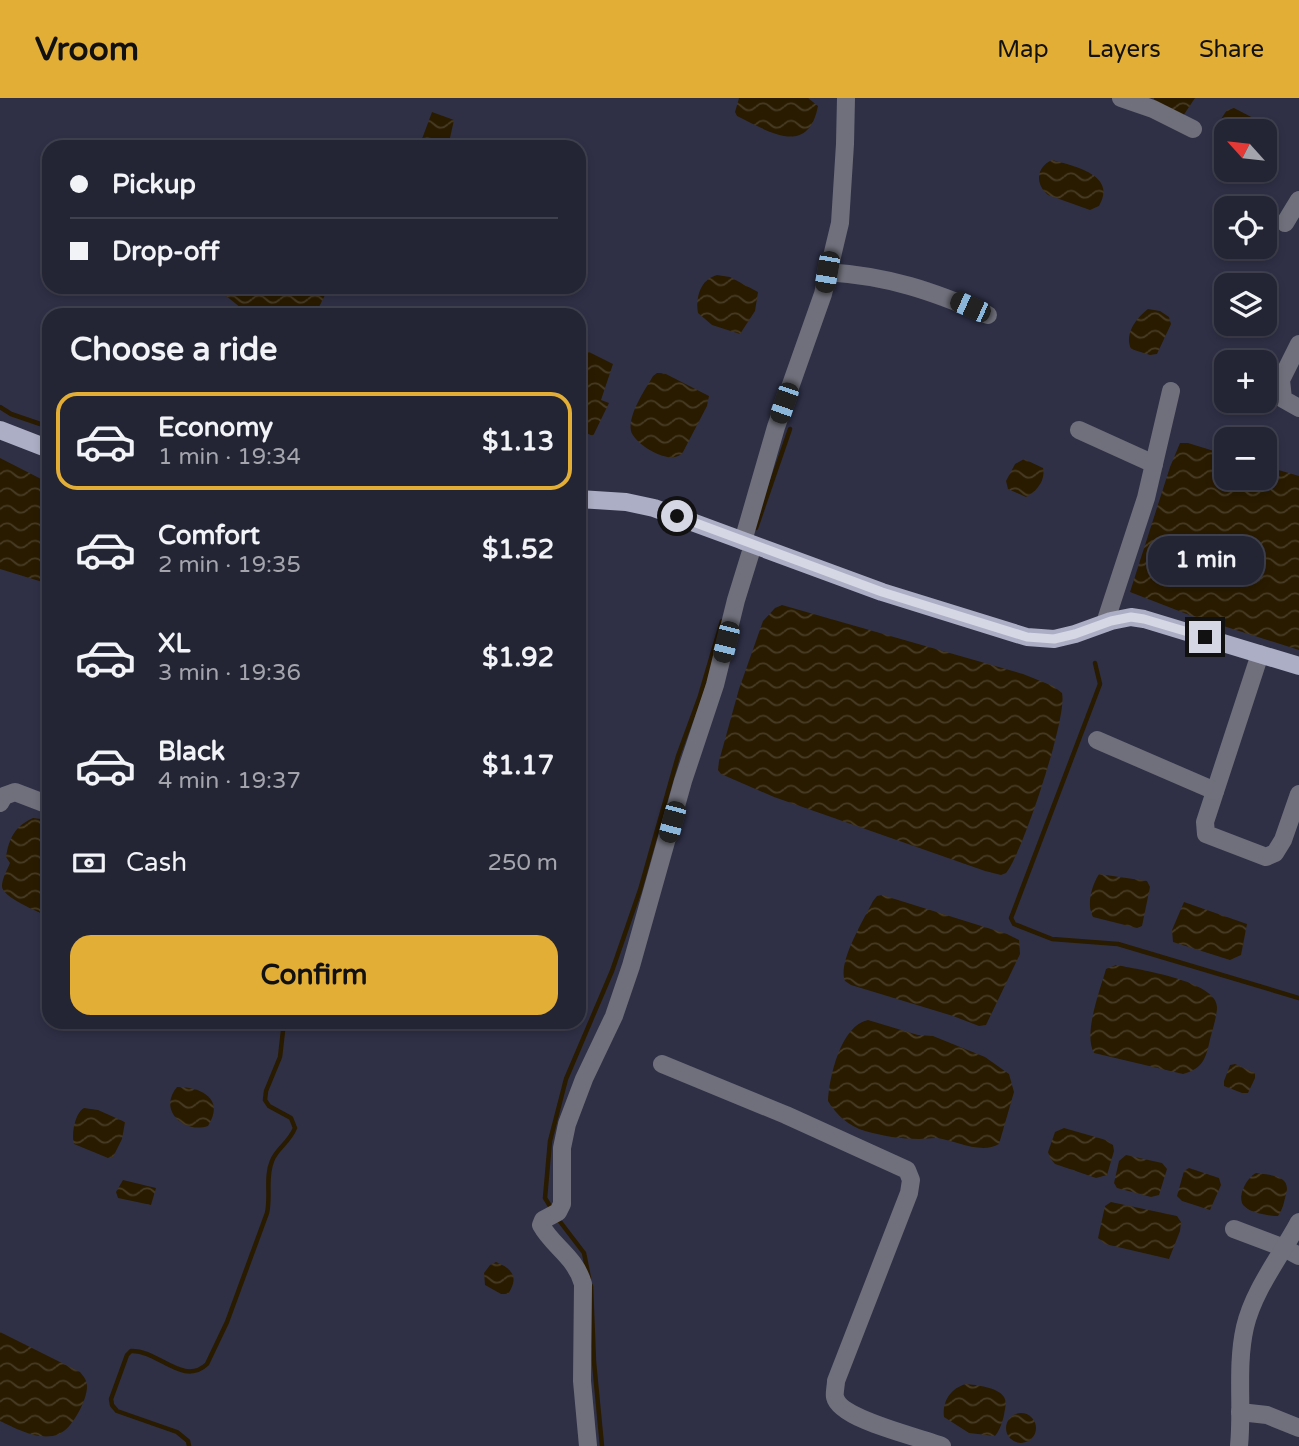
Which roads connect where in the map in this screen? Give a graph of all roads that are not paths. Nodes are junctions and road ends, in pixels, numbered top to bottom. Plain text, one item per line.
1 (1121, 98) edge
2 (841, 100) edge
3 (1193, 129) dead end
4 (1299, 200) edge
5 (1285, 223) dead end
6 (827, 272) junction
7 (988, 315) dead end
8 (1299, 344) edge
9 (1171, 391) dead end
10 (1299, 408) edge
11 (0, 430) edge
12 (1079, 430) dead end
13 (42, 446) edge
14 (1154, 464) junction
15 (586, 499) edge
16 (748, 543) junction
17 (1105, 623) junction
18 (1260, 654) junction
19 (1299, 666) edge
20 (1097, 740) dead end
21 (1215, 791) junction
22 (1299, 794) edge
23 (42, 802) edge
24 (0, 803) edge
25 (662, 1063) dead end
26 (1299, 1222) edge
27 (1234, 1229) dead end
28 (1292, 1252) edge
29 (1240, 1412) junction
30 (1299, 1428) edge
31 (587, 1446) edge
32 (942, 1446) edge
33 (1239, 1446) edge

1 - 3 street
2 - 6 street
4 - 5 street
6 - 7 street
6 - 16 street
8 - 10 street
9 - 14 street
11 - 13 main road
12 - 14 street
14 - 17 street
15 - 16 main road
16 - 17 main road
16 - 31 street
17 - 18 main road
18 - 19 main road
18 - 21 street
20 - 21 street
21 - 22 street
23 - 24 street
25 - 32 street
26 - 28 street
27 - 28 street
28 - 29 street
29 - 30 street
29 - 33 street

